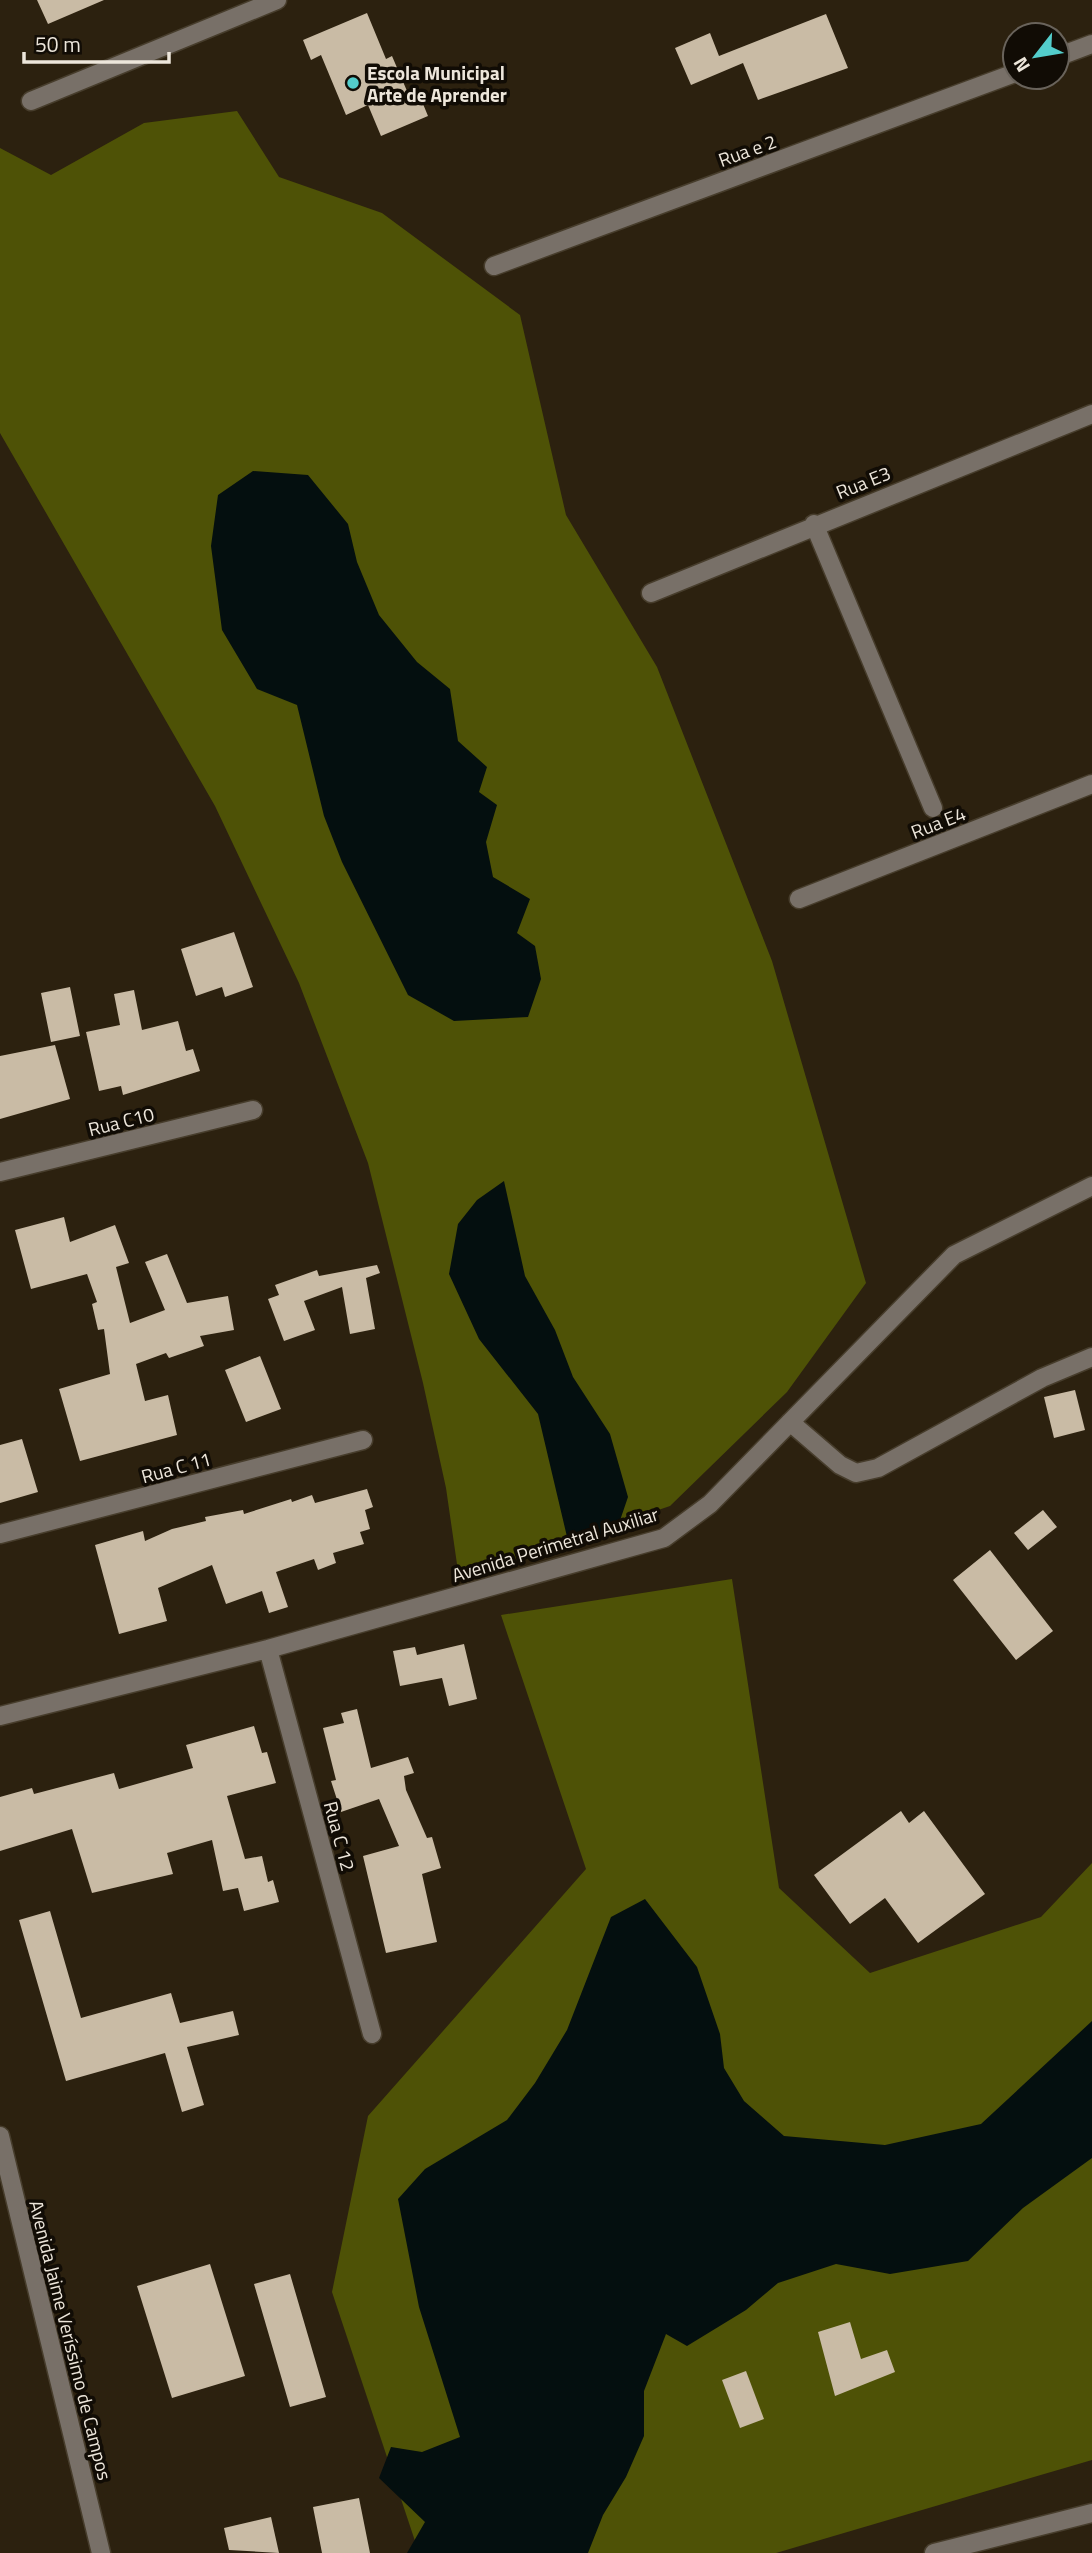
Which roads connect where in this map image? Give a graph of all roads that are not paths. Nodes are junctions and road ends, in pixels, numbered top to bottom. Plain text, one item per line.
1 (277, 0) edge
2 (1092, 44) edge
3 (1071, 52) edge
4 (1001, 78) edge
5 (31, 102) dead end
6 (494, 266) dead end
7 (1092, 414) edge
8 (814, 524) junction
9 (651, 593) dead end
10 (1092, 784) edge
11 (933, 808) dead end
12 (799, 899) dead end
13 (253, 1110) dead end
14 (0, 1172) edge
15 (1092, 1186) edge
16 (1092, 1357) edge
17 (790, 1422) junction
18 (363, 1440) dead end
19 (0, 1534) edge
20 (268, 1649) junction
21 (0, 1716) edge
22 (372, 2034) dead end
23 (0, 2136) edge
24 (1092, 2513) edge
25 (101, 2553) edge
26 (934, 2553) edge

1 - 5 street
2 - 3 street
4 - 6 street, Rua e 2
7 - 8 street, Rua E3
8 - 9 street, Rua E3
8 - 11 street
10 - 12 street, Rua E4
13 - 14 street, Rua C10
15 - 17 street, Avenida Perimetral Auxiliar
16 - 17 street
17 - 20 street, Avenida Perimetral Auxiliar
18 - 19 street, Rua C 11
20 - 21 street, Avenida Perimetral Auxiliar
20 - 22 street, Rua C 12
23 - 25 street, Avenida Jaime Veríssimo de Campos
24 - 26 street

